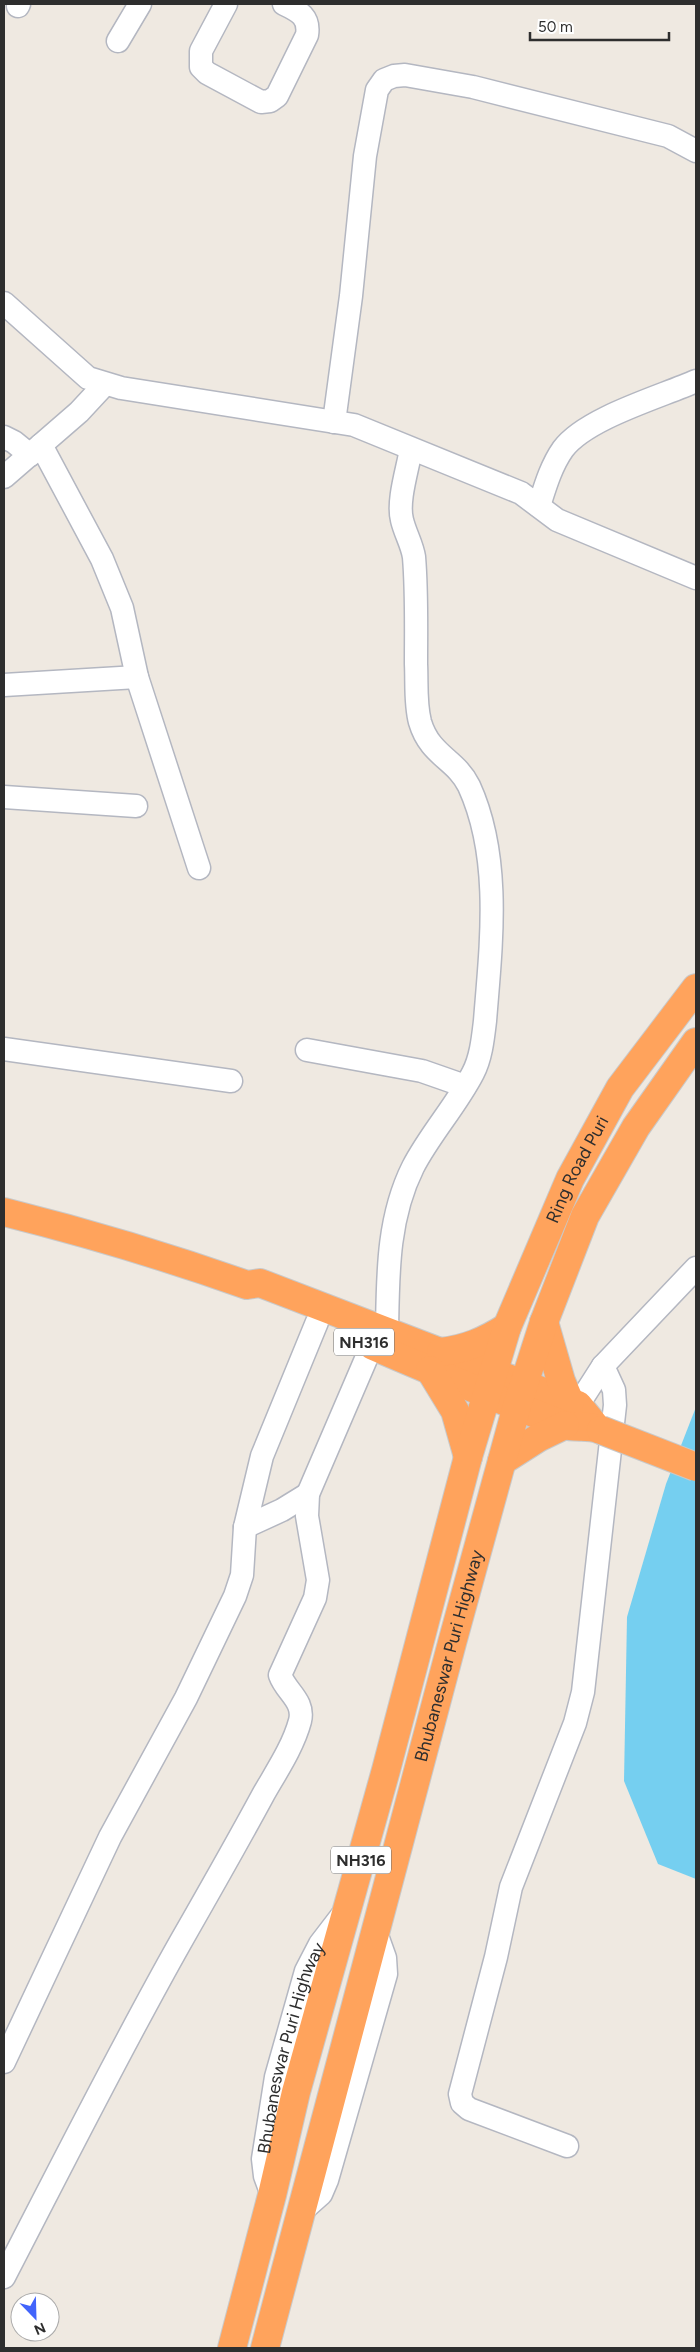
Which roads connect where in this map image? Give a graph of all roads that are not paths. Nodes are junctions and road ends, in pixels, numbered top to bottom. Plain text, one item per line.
1 (140, 4) edge
2 (226, 4) edge
3 (284, 4) edge
4 (118, 40) dead end
5 (696, 151) edge
6 (4, 303) edge
7 (696, 381) edge
8 (105, 384) junction
9 (334, 422) junction
10 (4, 437) edge
11 (411, 449) junction
12 (35, 450) junction
13 (4, 477) edge
14 (539, 506) junction
15 (696, 578) edge
16 (138, 677) junction
17 (4, 685) edge
18 (4, 801) edge
19 (136, 806) dead end
20 (199, 868) dead end
21 (696, 988) edge
22 (696, 1042) edge
23 (4, 1049) edge
24 (307, 1050) dead end
25 (231, 1081) dead end
26 (465, 1086) junction
27 (4, 1212) edge
28 (696, 1268) edge
29 (247, 1285) junction
30 (317, 1322) junction
31 (544, 1322) junction
32 (507, 1327) junction
33 (380, 1339) junction
34 (435, 1361) junction
35 (603, 1366) junction
36 (490, 1383) junction
37 (520, 1394) junction
38 (571, 1410) junction
39 (468, 1457) junction
40 (502, 1461) junction
41 (696, 1466) edge
42 (308, 1494) junction
43 (245, 1527) junction
44 (4, 2062) edge
45 (566, 2146) dead end
46 (4, 2277) edge
47 (232, 2348) edge
48 (265, 2348) edge

1 - 4 street
2 - 3 street
5 - 9 street
6 - 8 street
7 - 14 street
8 - 9 street
8 - 12 street
9 - 11 street
10 - 12 street
11 - 14 street
11 - 26 street
12 - 13 street
12 - 16 street
14 - 15 street
16 - 17 street
16 - 20 street
18 - 19 street
21 - 32 highway, Ring Road Puri
22 - 31 highway, Ring Road Puri
23 - 25 street
24 - 26 street
26 - 33 street
27 - 29 highway, NH316
28 - 35 street
29 - 30 highway, NH316
29 - 33 highway, NH316
30 - 33 highway, NH316
30 - 43 street
31 - 37 highway, Ring Road Puri
31 - 38 highway
32 - 34 highway
32 - 36 highway, Ring Road Puri
33 - 34 highway, NH316
33 - 42 street
34 - 36 highway, NH316
34 - 39 highway
35 - 38 street
35 - 45 street
36 - 37 highway, NH316
36 - 39 highway, Bhubaneswar Puri Highway / NH316
37 - 38 highway, NH316
37 - 40 highway, Bhubaneswar Puri Highway / NH316
38 - 40 highway
38 - 41 highway, NH316, bridge
39 - 47 highway, Bhubaneswar Puri Highway / NH316
40 - 48 highway, Bhubaneswar Puri Highway / NH316
42 - 43 street
42 - 46 street
43 - 44 street

